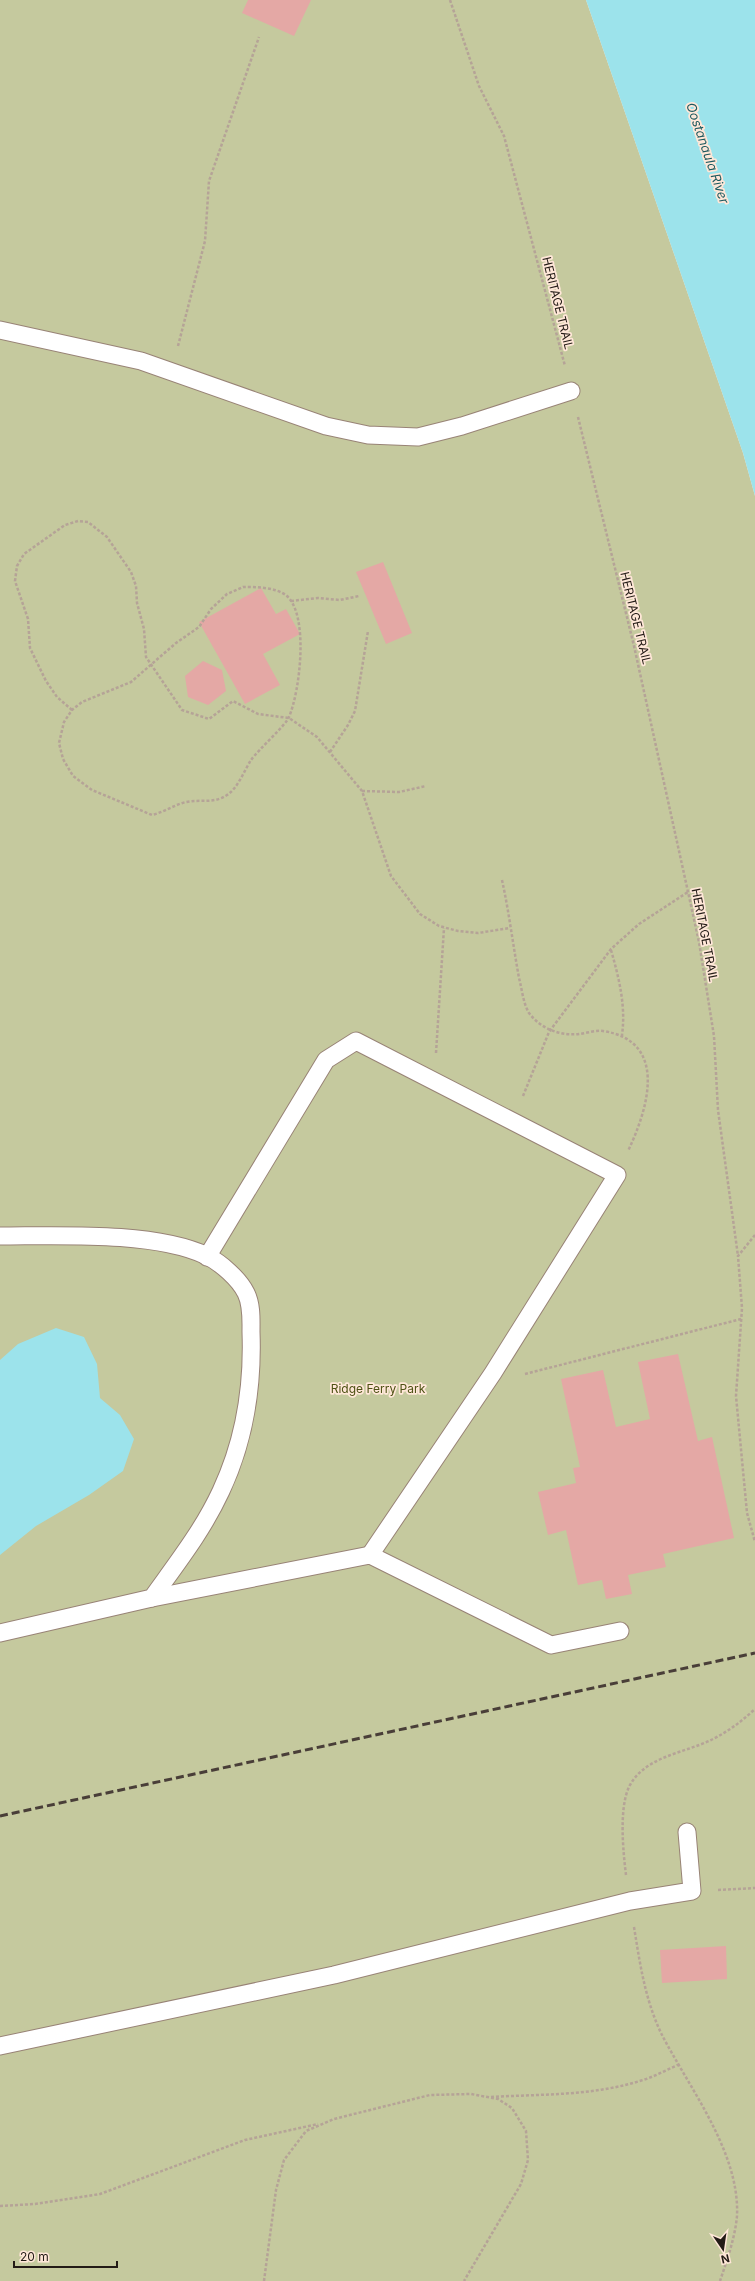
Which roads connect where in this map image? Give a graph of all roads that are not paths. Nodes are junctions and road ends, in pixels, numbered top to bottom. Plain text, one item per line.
1 (0, 330) edge
2 (571, 391) road end
3 (0, 1236) edge
4 (207, 1256) junction
5 (370, 1555) junction
6 (152, 1598) junction
7 (620, 1630) dead end
8 (0, 1633) edge
9 (686, 1832) dead end
10 (0, 2046) edge

1 - 2 lane
3 - 4 lane
4 - 5 lane
4 - 6 lane
5 - 6 lane
5 - 7 lane
6 - 8 lane
9 - 10 lane

